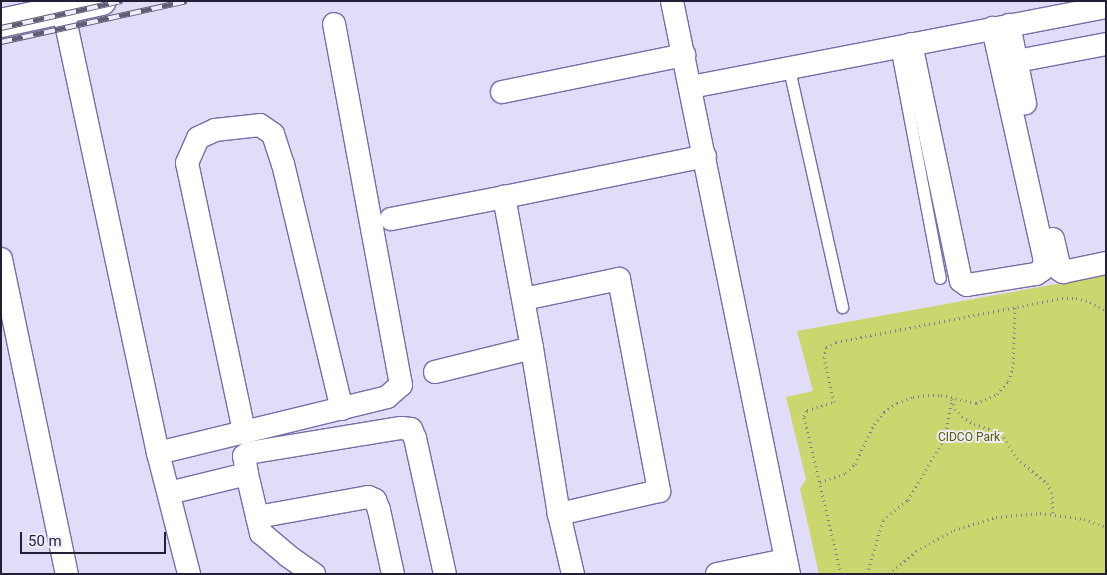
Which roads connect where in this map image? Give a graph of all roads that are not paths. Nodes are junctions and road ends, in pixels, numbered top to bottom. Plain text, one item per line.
1 (102, 1) edge
2 (672, 1) edge
3 (1103, 7) edge
4 (63, 10) junction
5 (1, 23) edge
6 (334, 24) dead end
7 (1001, 27) junction
8 (1106, 36) edge
9 (1106, 44) edge
10 (904, 45) junction
11 (684, 55) junction
12 (1017, 61) junction
13 (789, 69) junction
14 (691, 87) junction
15 (502, 92) dead end
16 (704, 156) junction
17 (504, 197) junction
18 (391, 219) dead end
19 (1, 260) edge
20 (1106, 263) edge
21 (940, 278) dead end
22 (524, 299) junction
23 (842, 307) dead end
24 (532, 348) junction
25 (435, 372) dead end
26 (342, 409) junction
27 (244, 431) junction
28 (158, 453) junction
29 (247, 474) junction
30 (169, 493) junction
31 (559, 514) junction
32 (257, 517) junction
33 (787, 567) edge
34 (67, 574) edge
35 (189, 574) edge
36 (314, 574) edge
37 (393, 574) edge
38 (444, 574) edge
39 (573, 574) edge
40 (717, 574) edge

1 - 4 main road
2 - 11 street
3 - 7 street
3 - 8 street
4 - 5 main road
4 - 28 street
6 - 26 street
7 - 10 street
7 - 10 street
7 - 12 street
9 - 12 street
10 - 13 street
10 - 21 lane
11 - 14 street
11 - 15 street
12 - 20 street
13 - 14 street
13 - 23 lane
14 - 16 street
16 - 17 street
16 - 33 street
17 - 18 street
17 - 22 street
19 - 34 street
22 - 24 street
22 - 31 street
24 - 25 street
24 - 31 street
26 - 27 street
26 - 27 street
27 - 28 street
28 - 30 street
29 - 30 street
29 - 32 street
29 - 38 street
30 - 35 street
31 - 39 street
32 - 36 street
32 - 37 street
33 - 40 street

